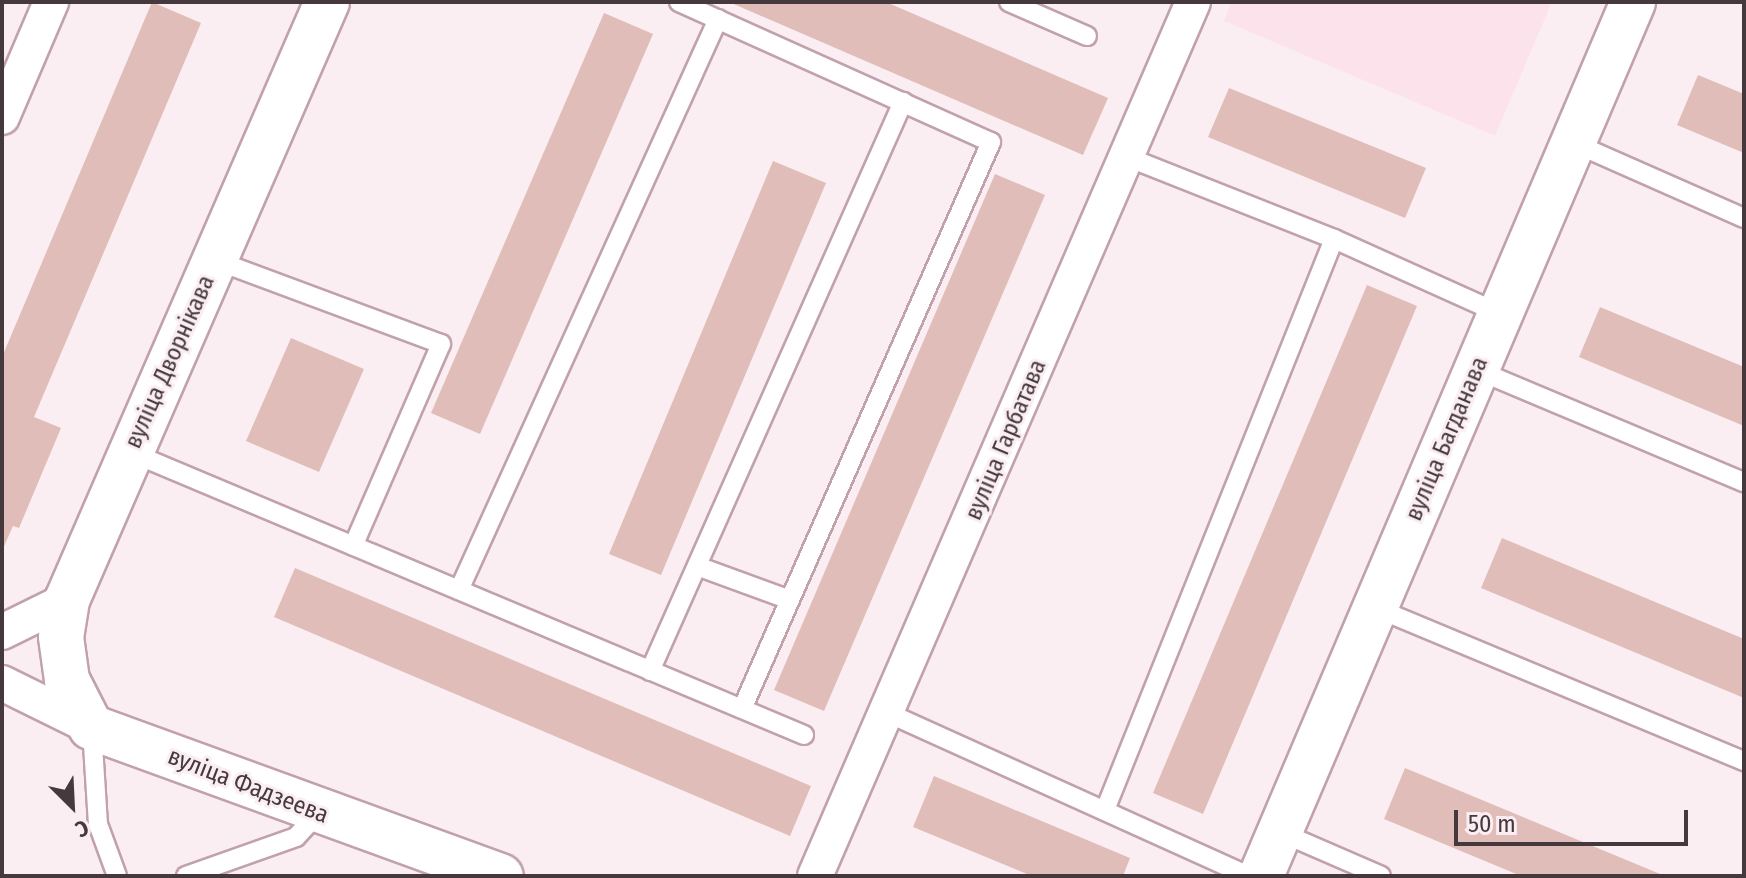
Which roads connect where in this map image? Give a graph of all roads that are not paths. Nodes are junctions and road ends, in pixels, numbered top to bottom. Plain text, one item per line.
1 (51, 2) edge
2 (327, 2) edge
3 (679, 2) edge
4 (1009, 2) edge
5 (1193, 2) edge
6 (1633, 2) edge
7 (718, 19) junction
8 (1087, 36) dead end
9 (903, 102) junction
10 (2, 117) edge
11 (1574, 143) junction
12 (1127, 157) junction
13 (1744, 218) edge
14 (1334, 239) junction
15 (215, 260) junction
16 (1501, 314) junction
17 (1477, 370) junction
18 (130, 452) junction
19 (1744, 482) edge
20 (353, 546) junction
21 (697, 566) junction
22 (459, 590) junction
23 (67, 600) junction
24 (790, 600) junction
25 (1376, 608) junction
26 (2, 632) edge
27 (650, 671) junction
28 (2, 683) edge
29 (742, 709) junction
30 (890, 714) junction
31 (91, 727) junction
32 (804, 735) dead end
33 (1744, 761) edge
34 (1105, 810) junction
35 (318, 813) junction
36 (1280, 832) junction
37 (117, 876) edge
38 (186, 876) edge
39 (501, 876) edge
40 (815, 876) edge
41 (1248, 876) edge
42 (1261, 876) edge
43 (1381, 876) edge

1 - 10 street
2 - 15 street, вуліца Дворнікава
3 - 7 lane
4 - 8 lane
5 - 12 street, вуліца Гарбатава
6 - 11 street, вуліца Багданава
7 - 9 lane
7 - 22 lane
9 - 21 lane
9 - 24 lane
11 - 13 lane
11 - 16 street, вуліца Багданава
12 - 14 lane
12 - 30 street, вуліца Гарбатава
14 - 16 lane
14 - 34 lane
15 - 18 street, вуліца Дворнікава
15 - 20 lane
16 - 17 street, вуліца Багданава
17 - 19 lane
17 - 25 street, вуліца Багданава
18 - 20 lane
18 - 23 street, вуліца Дворнікава
20 - 22 lane
21 - 24 lane
21 - 27 lane
22 - 27 lane
23 - 26 street
23 - 31 street, вуліца Дворнікава
24 - 29 lane
25 - 33 lane
25 - 36 street, вуліца Багданава
27 - 29 lane
28 - 31 street, вуліца Фадзеева
29 - 32 lane
30 - 34 lane
30 - 40 street, вуліца Гарбатава
31 - 35 street, вуліца Фадзеева
31 - 37 lane
34 - 41 lane
35 - 38 lane
35 - 39 street, вуліца Фадзеева
36 - 42 street, вуліца Багданава
36 - 43 lane

